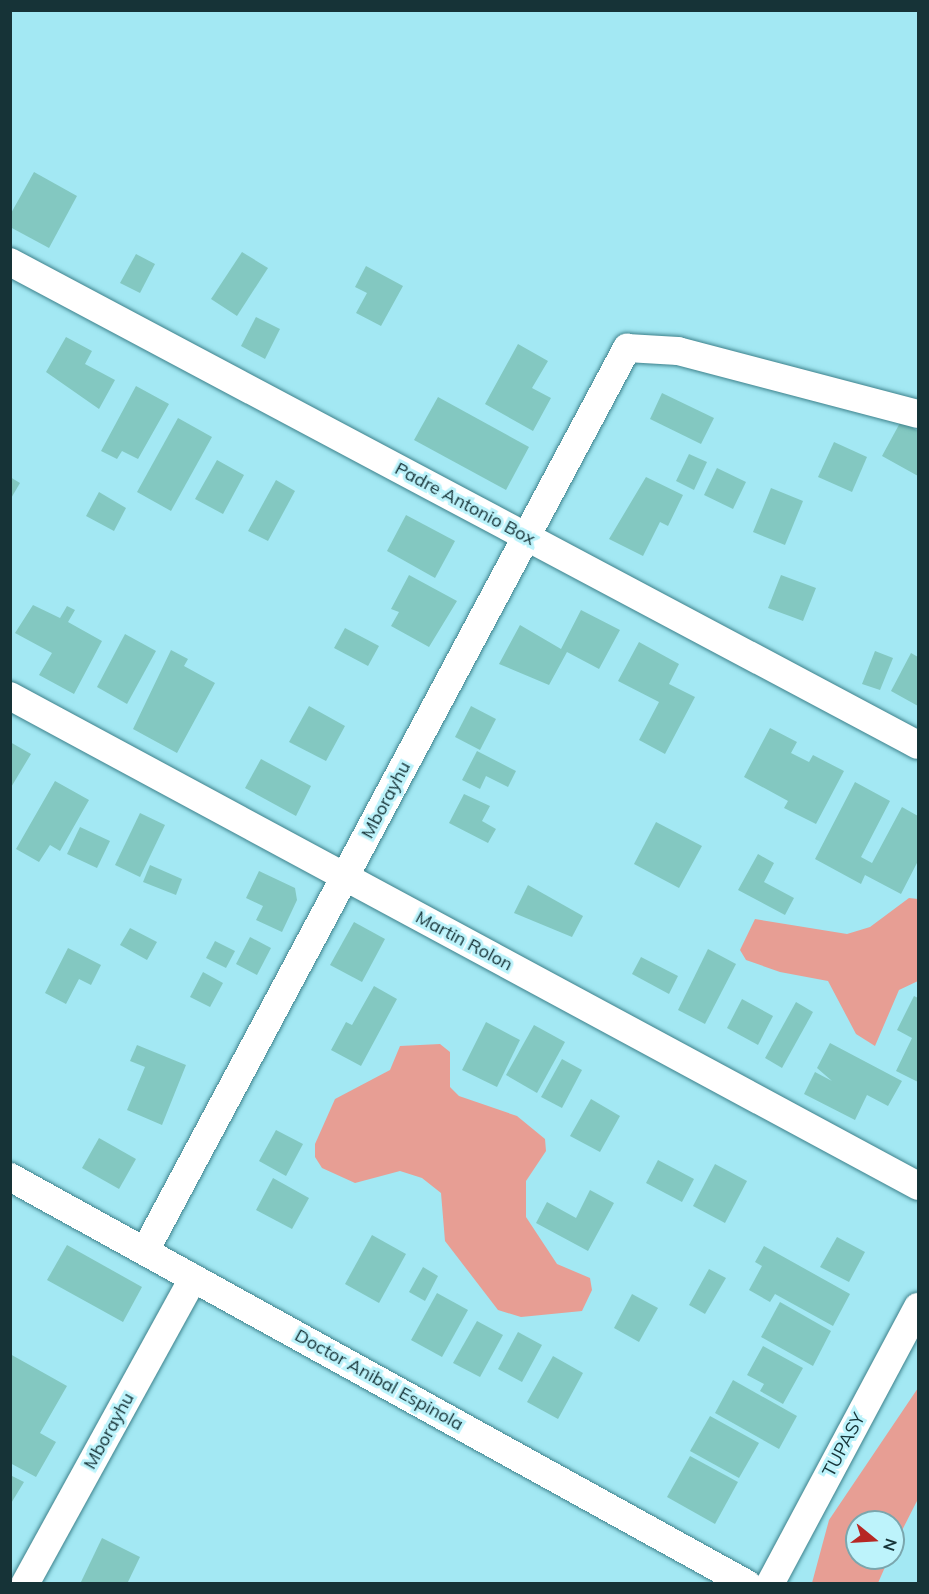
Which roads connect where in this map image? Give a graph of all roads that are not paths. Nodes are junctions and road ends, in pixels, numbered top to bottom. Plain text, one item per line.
1 (10, 262) edge
2 (918, 414) edge
3 (526, 537) junction
4 (10, 696) edge
5 (918, 745) edge
6 (345, 876) junction
7 (10, 1178) edge
8 (918, 1186) edge
9 (145, 1251) junction
10 (193, 1278) junction
11 (918, 1307) edge
12 (26, 1584) edge
13 (747, 1584) edge
14 (770, 1584) edge

1 - 3 street, Padre Antonio Box
2 - 3 street, Mborayhu
3 - 5 street, Padre Antonio Box
3 - 6 street, Mborayhu
4 - 6 street, Martin Rolon
6 - 8 street, Martin Rolon
6 - 9 street, Mborayhu
7 - 9 street, Doctor Anibal Espinola
9 - 10 street, Doctor Anibal Espinola
10 - 12 street, Mborayhu
10 - 13 street, Doctor Anibal Espinola
11 - 14 street, TUPASY

